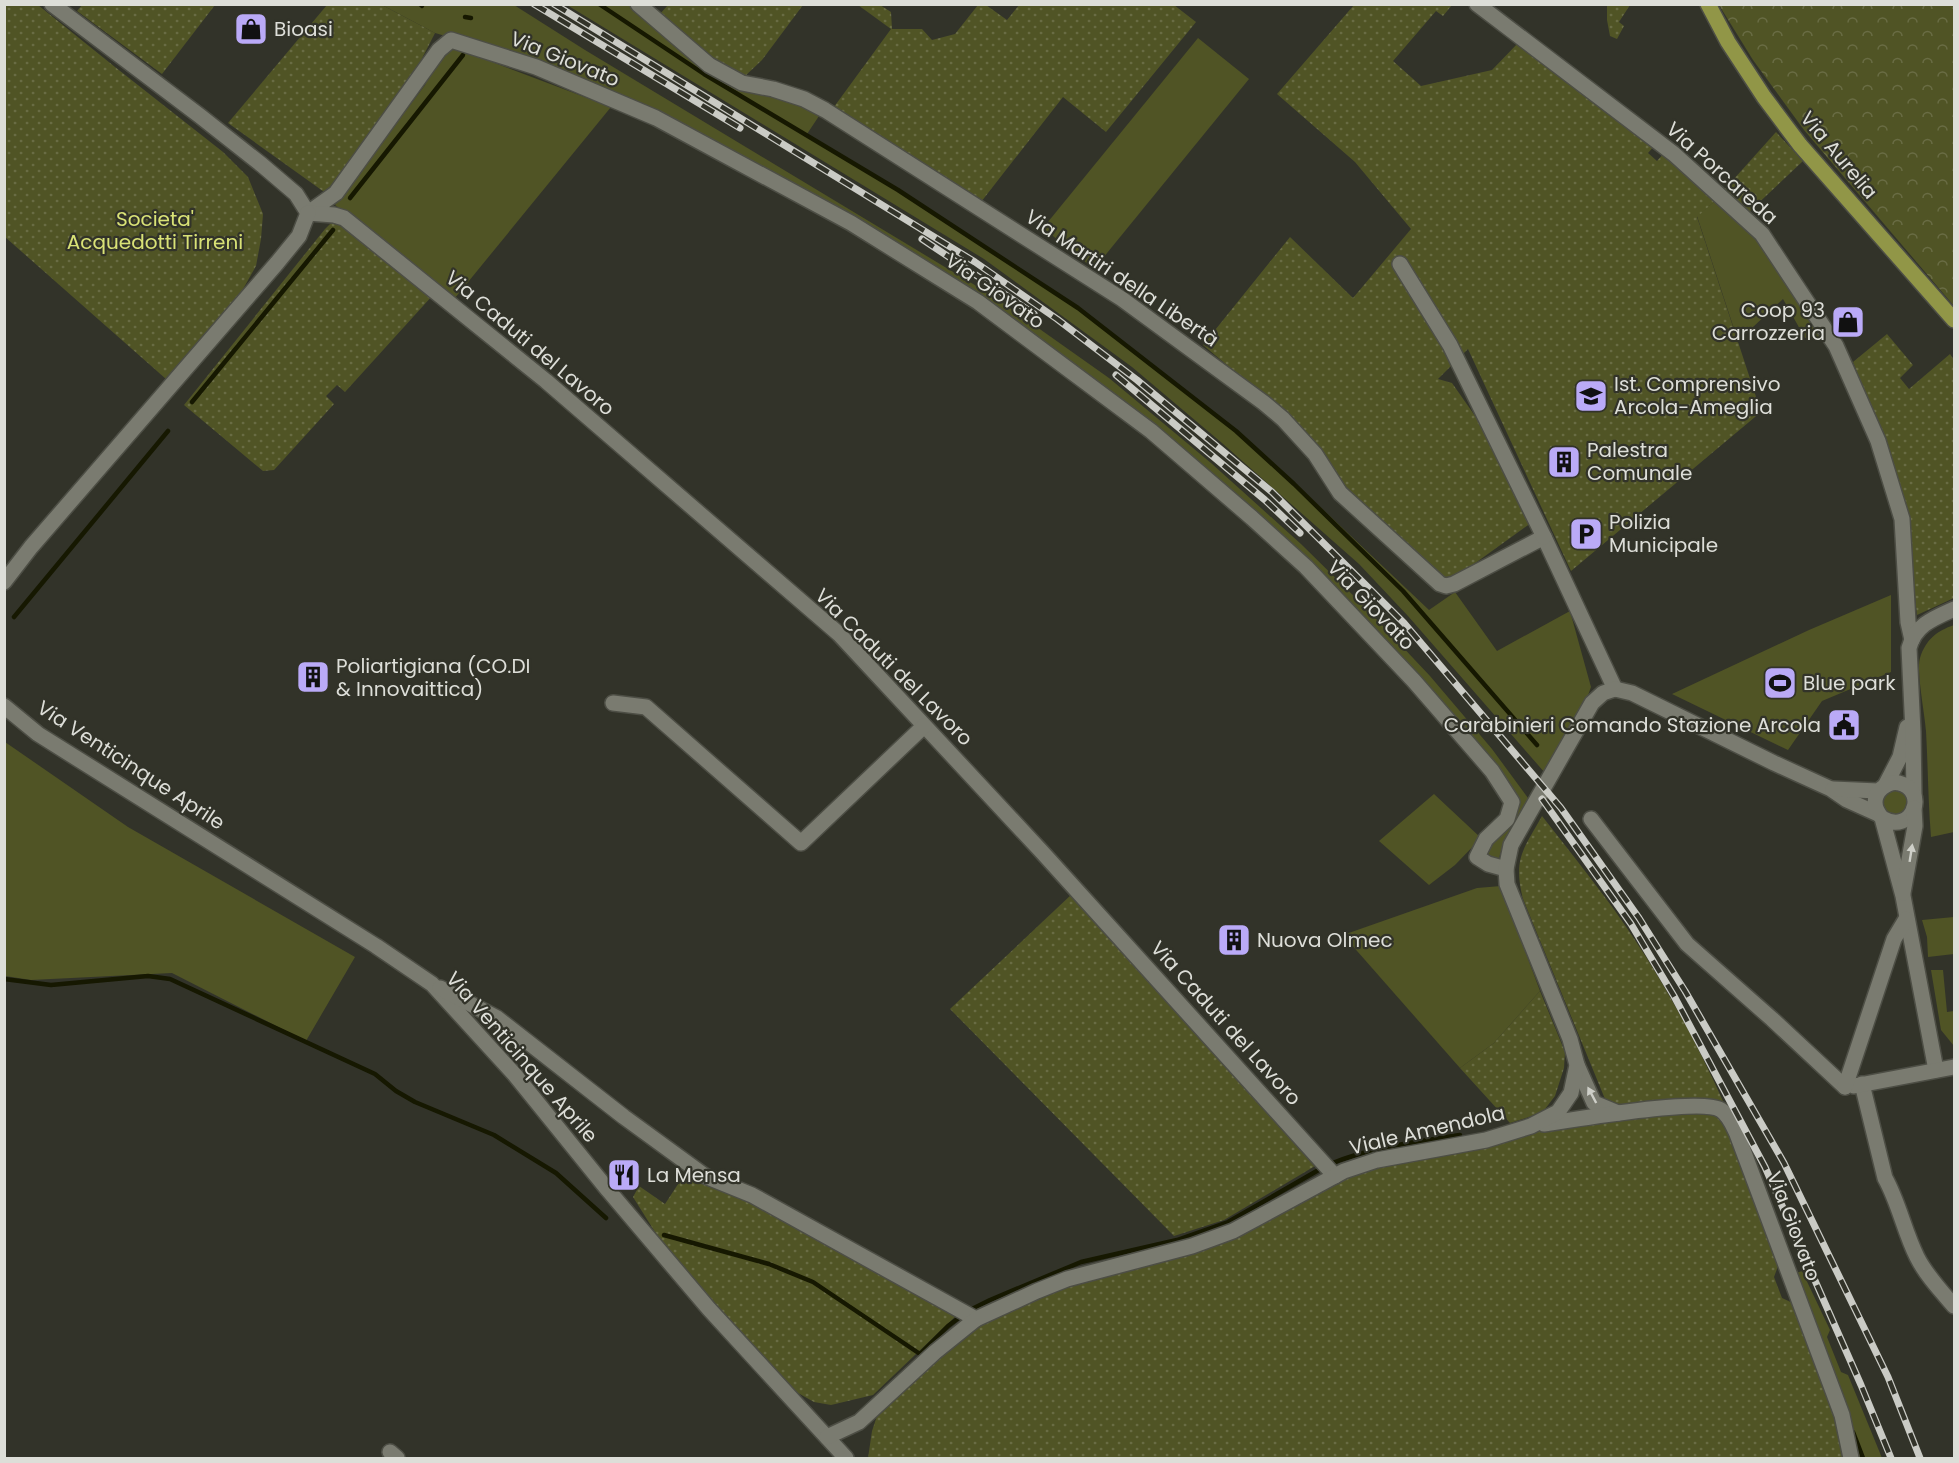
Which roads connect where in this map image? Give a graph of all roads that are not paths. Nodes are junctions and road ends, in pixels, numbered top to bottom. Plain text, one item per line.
1 (52, 4) edge
2 (638, 4) edge
3 (1477, 4) edge
4 (1708, 4) edge
5 (308, 213) junction
6 (1400, 264) dead end
7 (1954, 320) edge
8 (1544, 537) junction
9 (4, 582) edge
10 (1954, 609) edge
11 (1912, 640) junction
12 (1615, 689) junction
13 (613, 703) dead end
14 (4, 706) edge
15 (1911, 709) junction
16 (924, 726) junction
17 (1882, 788) junction
18 (1832, 789) junction
19 (1914, 802) junction
20 (1880, 816) junction
21 (1591, 819) dead end
22 (1506, 869) junction
23 (1903, 896) junction
24 (1906, 919) junction
25 (432, 984) junction
26 (1577, 1065) junction
27 (1954, 1067) edge
28 (1936, 1070) junction
29 (1862, 1084) junction
30 (1845, 1087) junction
31 (1618, 1113) junction
32 (1531, 1126) junction
33 (1333, 1173) junction
34 (1954, 1306) edge
35 (973, 1317) junction
36 (827, 1437) junction
37 (844, 1458) edge
38 (1851, 1458) edge

1 - 5 street
2 - 8 street, Via Martiri della Libertà
3 - 11 street, Via Porcareda
4 - 7 main road, Via Aurelia
5 - 9 street
5 - 16 street, Via Caduti del Lavoro
5 - 22 street, Via Giovato
6 - 8 street
8 - 12 street
10 - 11 street
11 - 15 street, Via Porcareda
12 - 18 street
12 - 22 street, Viale Amendola
13 - 16 street
14 - 25 street, Via Venticinque Aprile
15 - 17 street
15 - 19 street
16 - 33 street, Via Caduti del Lavoro
17 - 18 street
17 - 19 street
17 - 20 street
18 - 20 street
19 - 20 street
23 -> 19 street
20 - 23 street
21 - 30 street
22 - 26 street, Viale Amendola
23 - 24 street
24 - 28 street
24 - 30 street
25 - 35 street
25 - 36 street, Via Venticinque Aprile
31 -> 26 street
26 - 32 street, Viale Amendola
27 - 28 street
28 - 29 street
29 - 30 street
29 - 34 street
31 - 32 street, Via Giovato
31 - 38 street, Via Giovato
32 - 33 street, Viale Amendola
33 - 35 street, Viale Amendola
35 - 36 street, Viale Amendola
36 - 37 street, Via Venticinque Aprile

